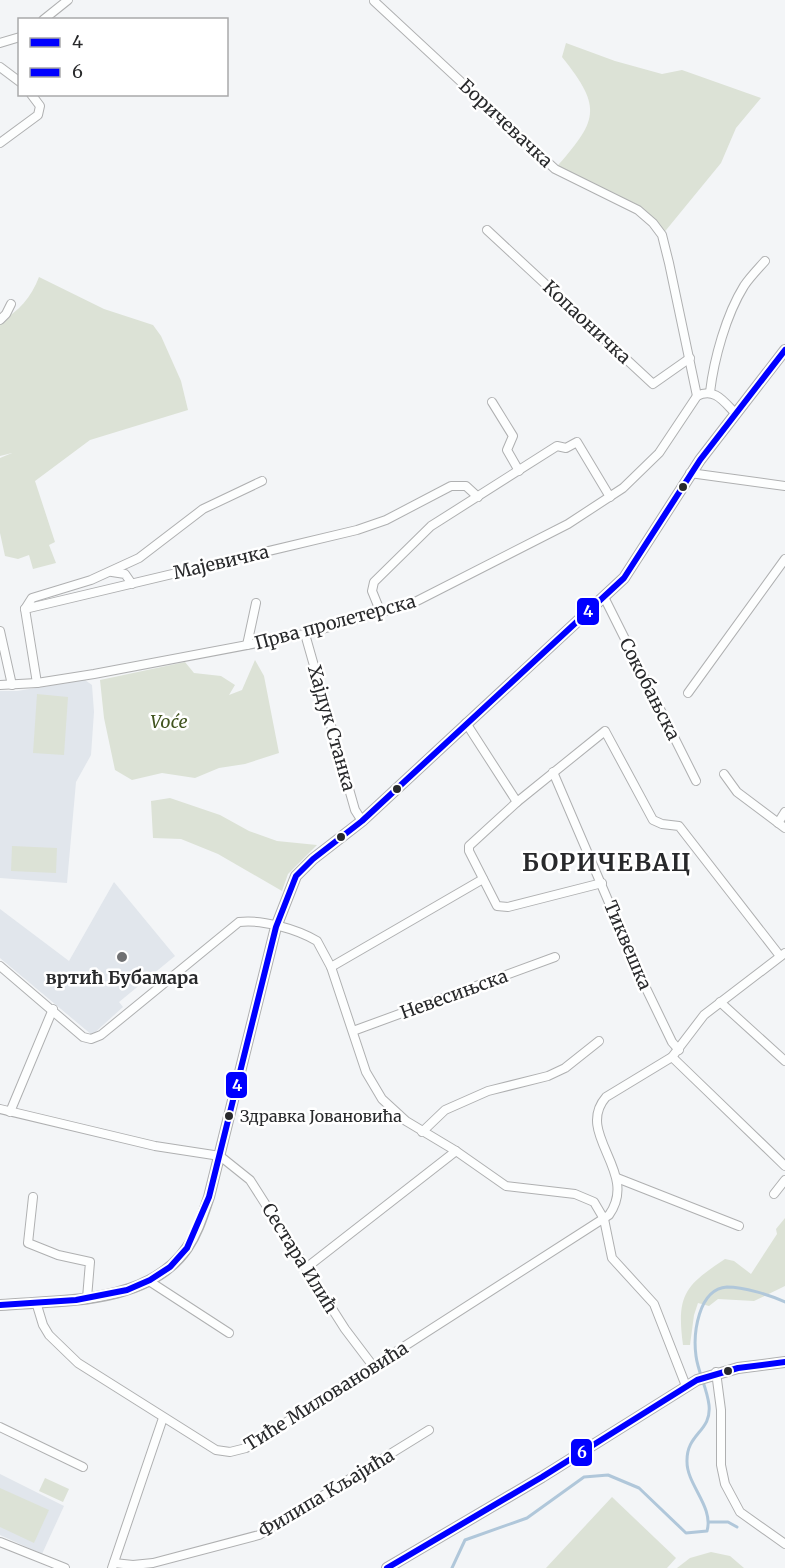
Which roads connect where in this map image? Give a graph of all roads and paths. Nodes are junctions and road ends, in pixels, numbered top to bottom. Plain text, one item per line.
1 (68, 0) edge
2 (374, 1) edge
3 (46, 18) edge
4 (18, 38) edge
5 (0, 43) edge
6 (0, 67) edge
7 (18, 80) edge
8 (32, 96) edge
9 (0, 143) edge
10 (487, 230) dead end
11 (765, 261) dead end
12 (11, 304) dead end
13 (0, 320) edge
14 (785, 350) edge
15 (690, 358) junction
16 (710, 392) junction
17 (697, 396) junction
18 (492, 402) dead end
19 (736, 414) junction
20 (519, 471) junction
21 (690, 473) junction
22 (262, 481) dead end
23 (785, 486) edge
24 (478, 497) junction
25 (610, 498) junction
26 (785, 559) edge
27 (111, 572) junction
28 (132, 584) junction
29 (604, 597) junction
30 (256, 603) dead end
31 (25, 609) junction
32 (381, 613) junction
33 (0, 631) edge
34 (305, 634) junction
35 (247, 645) junction
36 (37, 683) junction
37 (0, 685) edge
38 (12, 685) junction
39 (688, 693) dead end
40 (466, 723) junction
41 (553, 772) junction
42 (724, 774) dead end
43 (696, 781) dead end
44 (517, 802) junction
45 (785, 812) edge
46 (362, 821) junction
47 (782, 825) edge
48 (483, 879) junction
49 (602, 883) junction
50 (276, 927) junction
51 (783, 954) edge
52 (555, 957) dead end
53 (0, 966) edge
54 (331, 967) junction
55 (720, 1002) junction
56 (53, 1009) junction
57 (353, 1031) junction
58 (599, 1041) dead end
59 (679, 1050) junction
60 (672, 1057) junction
61 (785, 1061) edge
62 (0, 1108) edge
63 (10, 1112) junction
64 (422, 1132) junction
65 (456, 1150) junction
66 (220, 1156) junction
67 (785, 1167) edge
68 (617, 1178) junction
69 (785, 1180) edge
70 (774, 1194) dead end
71 (33, 1197) dead end
72 (604, 1219) junction
73 (739, 1226) dead end
74 (306, 1268) junction
75 (149, 1281) junction
76 (87, 1298) junction
77 (36, 1302) junction
78 (0, 1305) edge
79 (229, 1333) dead end
80 (785, 1362) edge
81 (373, 1366) junction
82 (711, 1374) junction
83 (686, 1386) junction
84 (163, 1418) junction
85 (0, 1427) edge
86 (429, 1430) dead end
87 (83, 1467) dead end
88 (0, 1542) edge
89 (785, 1544) edge
90 (113, 1565) edge
91 (65, 1568) edge
92 (387, 1568) edge

1 - 3 street
2 - 15 street, Боричевачка
4 - 5 street
6 - 7 street
8 - 9 street
10 - 15 street, Копаоничка
11 - 16 street
12 - 13 street
14 - 19 street
15 - 17 street, Боричевачка
16 - 17 street
16 - 19 street
17 - 25 street, Прва пролетерска
18 - 20 street
19 - 21 street
20 - 24 street
20 - 25 street
21 - 23 street
21 - 29 street
22 - 27 street
24 - 28 street, Мајевичка
24 - 32 street
25 - 32 street, Прва пролетерска
26 - 39 street
27 - 28 street
27 - 31 street
28 - 31 street, Мајевичка
29 - 40 street
29 - 43 street, Сокобањска
30 - 35 street
31 - 36 street
32 - 34 street, Прва пролетерска
33 - 38 street
34 - 35 street, Прва пролетерска
34 - 46 street, Хајдук Станка
35 - 36 street, Прва пролетерска
36 - 38 street, Прва пролетерска
37 - 38 street, Прва пролетерска
40 - 44 street
40 - 46 street
41 - 44 street
41 - 49 street, Тиквешка
41 - 51 street
42 - 47 street
44 - 48 street
45 - 47 street
46 - 50 street
48 - 49 street
48 - 54 street
49 - 59 street, Тиквешка
50 - 54 street
50 - 56 street
50 - 66 street
51 - 55 street
52 - 57 street, Невесињска
53 - 56 street
54 - 57 street
55 - 59 street
55 - 61 street
56 - 63 street
57 - 64 street
58 - 64 street
59 - 60 street
60 - 67 street
60 - 68 street
62 - 63 street
63 - 66 street
64 - 65 street
65 - 72 street
65 - 74 street
66 - 74 street, Сестара Илић
66 - 75 street
68 - 72 street
68 - 73 street
69 - 70 street
71 - 76 street
72 - 81 street, Тиће Миловановића
72 - 83 street
74 - 81 street, Сестара Илић
75 - 76 street
75 - 79 street
76 - 77 street
77 - 78 street
77 - 84 street, Тиће Миловановића
80 - 82 street
81 - 84 street, Тиће Миловановића
82 - 83 street
82 - 89 street
83 - 92 street
84 - 90 street
85 - 87 street
86 - 90 street, Филипа Кљајића
88 - 91 street

